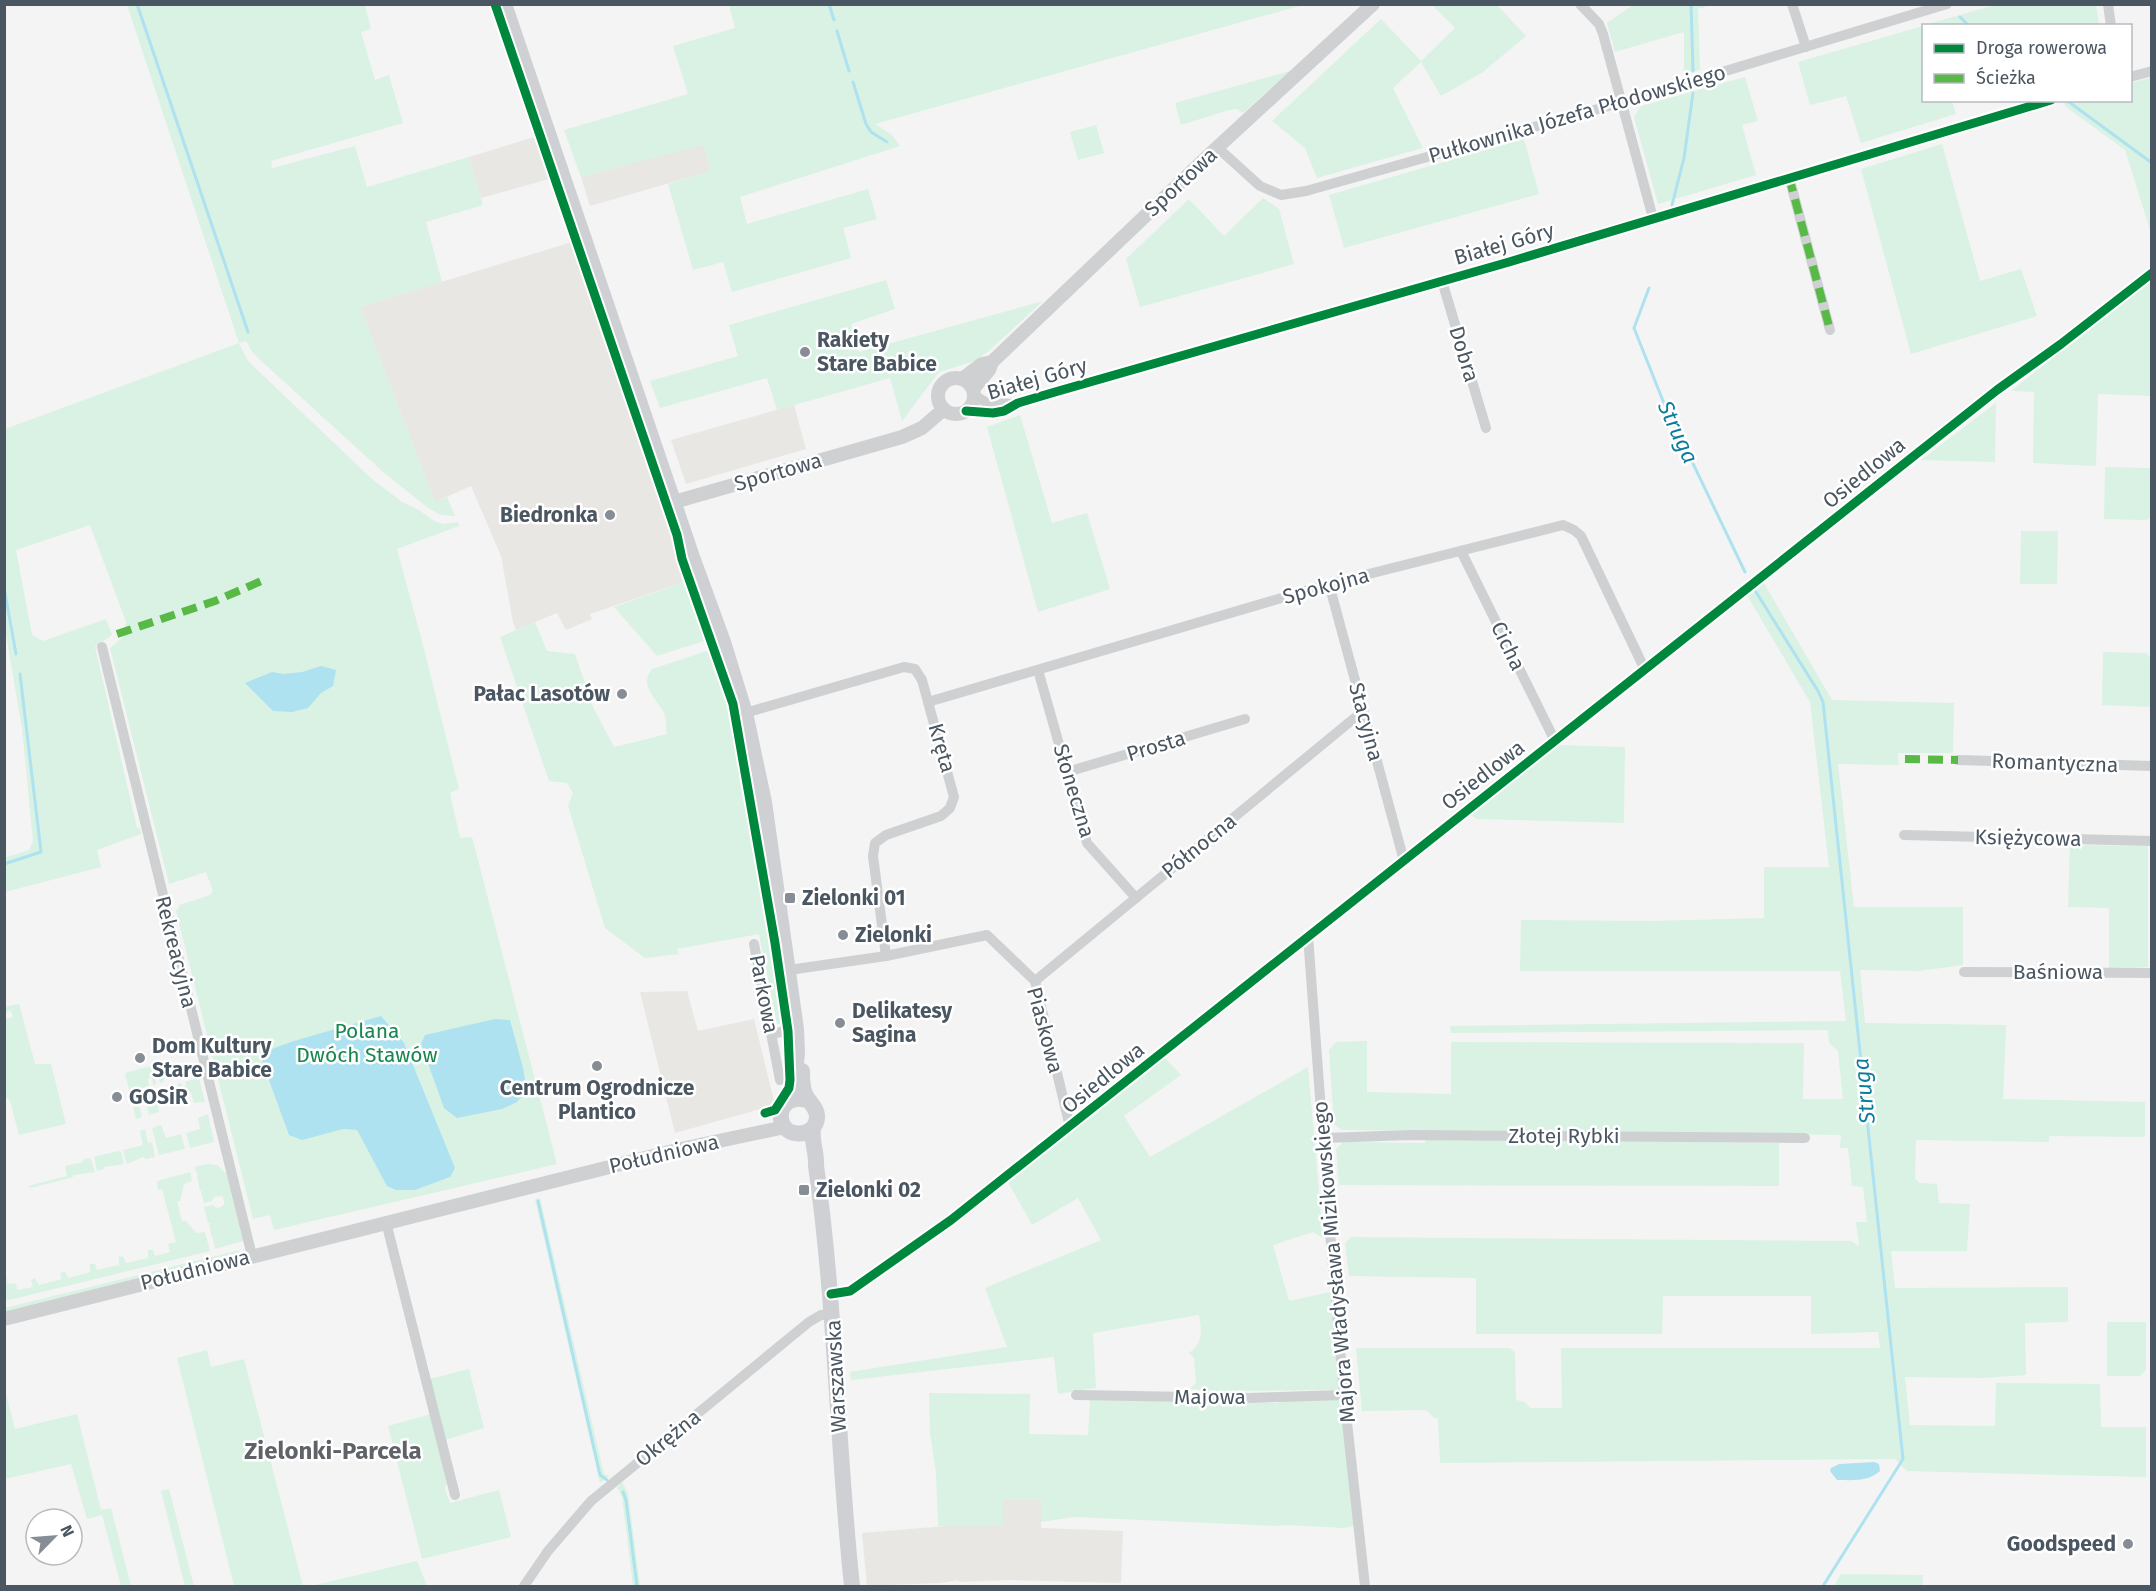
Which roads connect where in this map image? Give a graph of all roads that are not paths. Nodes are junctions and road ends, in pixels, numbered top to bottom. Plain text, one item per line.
1 (504, 4) edge
2 (1373, 4) edge
3 (1580, 4) edge
4 (1792, 4) edge
5 (1947, 4) edge
6 (2108, 4) edge
7 (2111, 24) edge
8 (1806, 47) junction
9 (2151, 71) edge
10 (2132, 76) edge
11 (1623, 102) junction
12 (2044, 102) edge
13 (1218, 148) junction
14 (1789, 177) junction
15 (1653, 218) junction
16 (2151, 273) edge
17 (1442, 281) junction
18 (1830, 330) dead end
19 (992, 362) junction
20 (962, 379) junction
21 (973, 392) junction
22 (1018, 403) junction
23 (944, 409) junction
24 (966, 411) junction
25 (1486, 428) dead end
26 (674, 502) junction
27 (1461, 551) junction
28 (1329, 584) junction
29 (102, 647) dead end
30 (1038, 670) junction
31 (1645, 670) junction
32 (928, 702) junction
33 (1364, 711) junction
34 (745, 713) junction
35 (1245, 719) dead end
36 (1555, 741) junction
37 (1958, 760) dead end
38 (2151, 766) edge
39 (1067, 772) junction
40 (1904, 836) dead end
41 (2151, 841) edge
42 (1404, 861) junction
43 (1136, 898) junction
44 (1308, 936) junction
45 (754, 944) dead end
46 (886, 956) junction
47 (789, 970) junction
48 (1964, 972) dead end
49 (2151, 972) edge
50 (1035, 981) junction
51 (796, 1029) junction
52 (771, 1034) junction
53 (780, 1080) dead end
54 (793, 1115) junction
55 (1070, 1127) junction
56 (813, 1128) junction
57 (1324, 1138) junction
58 (1805, 1138) dead end
59 (816, 1166) junction
60 (386, 1222) junction
61 (252, 1256) junction
62 (831, 1294) junction
63 (833, 1314) junction
64 (4, 1319) edge
65 (1076, 1395) dead end
66 (1344, 1395) junction
67 (455, 1495) dead end
68 (524, 1587) edge
69 (852, 1587) edge
70 (1365, 1587) edge

1 - 26 main road
2 - 13 street, Sportowa
3 - 11 street
4 - 8 street
5 - 8 street, Pułkownika Józefa Płodowskiego
6 - 7 street
8 - 11 street, Pułkownika Józefa Płodowskiego
9 - 10 street
11 - 13 street, Pułkownika Józefa Płodowskiego
11 - 15 street
12 - 14 street, Białej Góry
13 - 19 street, Sportowa
14 - 15 street, Białej Góry
14 - 18 street
15 - 17 street, Białej Góry
16 - 31 street, Osiedlowa
17 - 22 street, Białej Góry
17 - 25 street, Dobra
19 - 20 street, Sportowa
19 - 21 street, Sportowa
20 - 21 street
20 - 23 street
21 - 22 street, Białej Góry
21 - 24 street
22 - 24 street, Białej Góry
23 - 24 street
23 - 26 street, Sportowa
26 - 34 main road
27 - 28 street, Spokojna
27 - 31 street, Spokojna
27 - 36 street, Cicha
28 - 30 street, Spokojna
28 - 33 street, Stacyjna
29 - 61 street, Rekreacyjna
30 - 32 street, Spokojna
30 - 39 street, Słoneczna
31 - 36 street, Osiedlowa
32 - 34 street, Kręta
32 - 46 street, Kręta
33 - 42 street, Stacyjna
33 - 43 street, Północna
34 - 47 main road
35 - 39 street, Prosta
36 - 42 street, Osiedlowa
37 - 38 street, Romantyczna
39 - 43 street, Słoneczna
40 - 41 street, Księżycowa
42 - 44 street, Osiedlowa
43 - 50 street, Północna
44 - 55 street, Osiedlowa
44 - 57 street, Majora Władysława Mizikowskiego
45 - 52 street, Parkowa
46 - 47 street, Piaskowa
46 - 50 street, Piaskowa
47 - 51 main road
48 - 49 street, Baśniowa
50 - 55 street, Piaskowa
51 - 52 street
51 - 54 main road
52 - 53 street, Parkowa
54 - 56 main road
54 - 56 main road, Warszawska
54 - 59 main road, Warszawska
54 - 60 street, Południowa
55 - 62 street, Osiedlowa
56 - 59 main road, Warszawska
57 - 58 street, Złotej Rybki
57 - 66 street, Majora Władysława Mizikowskiego
59 - 62 main road, Warszawska
60 - 61 street, Południowa
60 - 67 street
61 - 64 street, Południowa
62 - 63 main road, Warszawska
63 - 68 street, Okrężna
63 - 69 main road, Warszawska
65 - 66 street, Majowa
66 - 70 street, Majora Władysława Mizikowskiego

